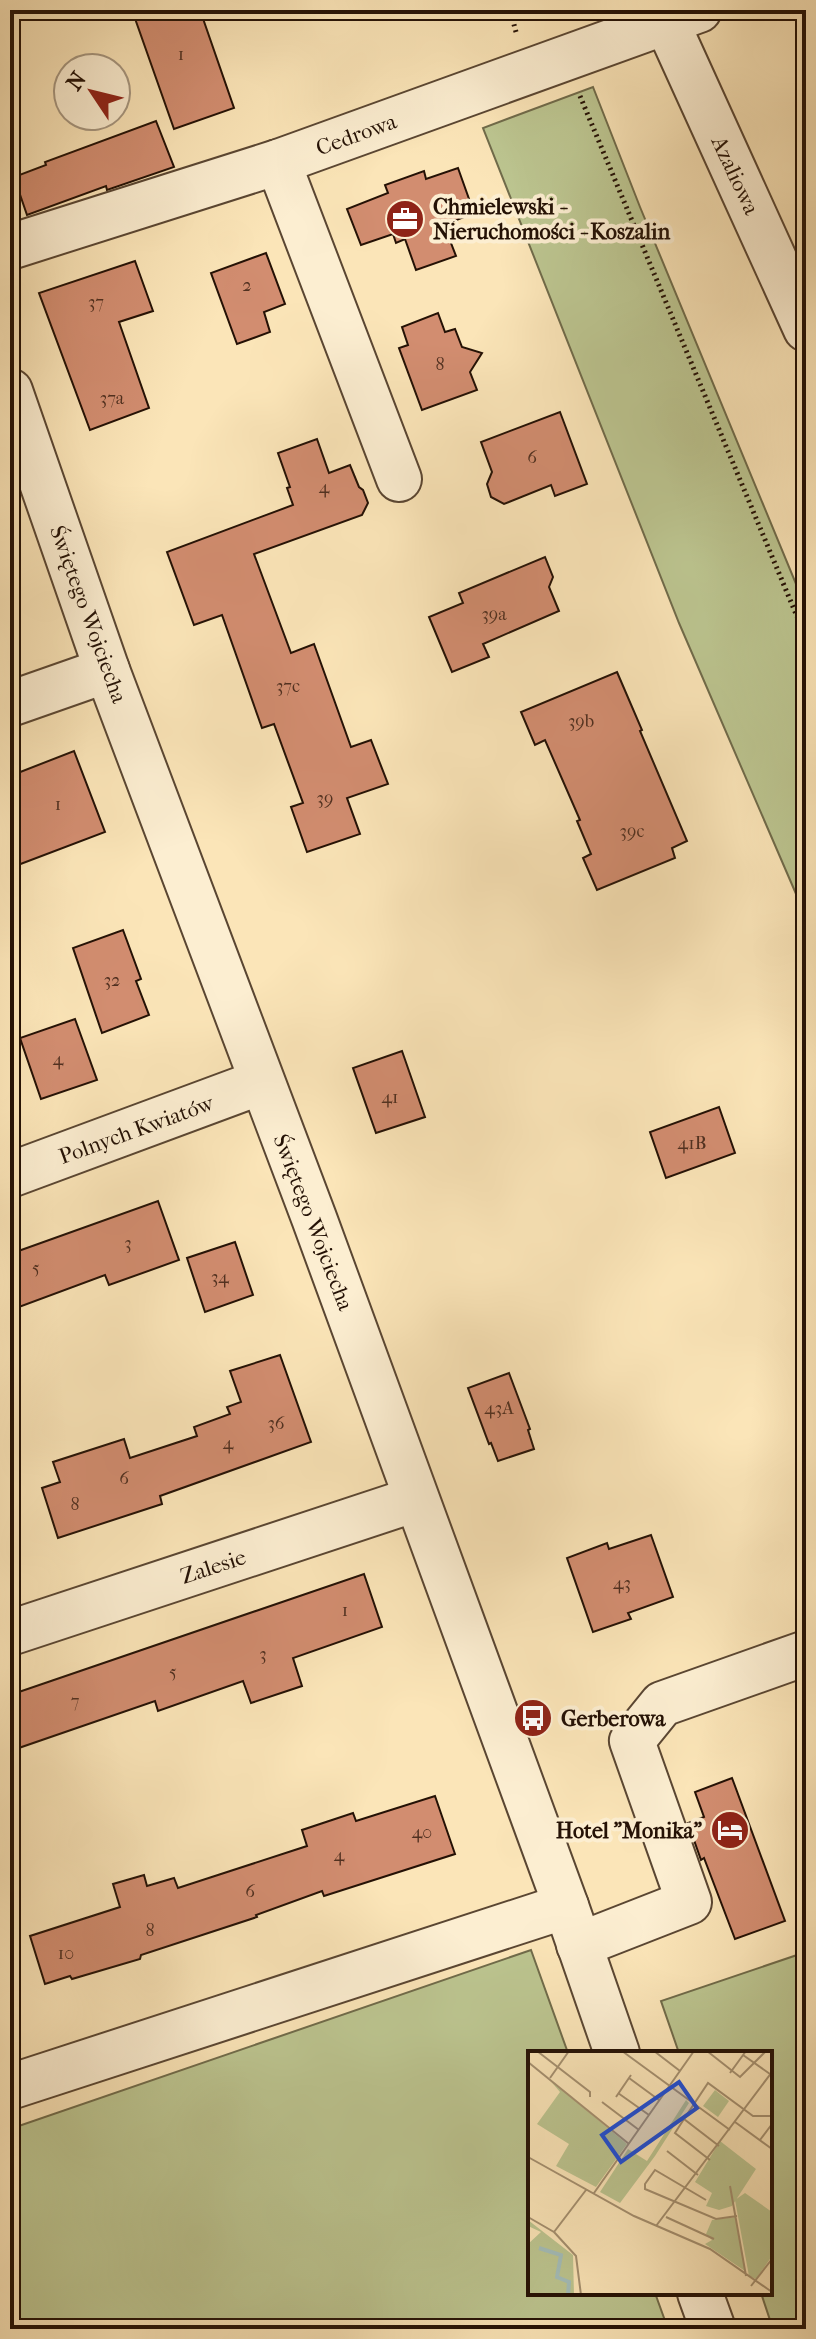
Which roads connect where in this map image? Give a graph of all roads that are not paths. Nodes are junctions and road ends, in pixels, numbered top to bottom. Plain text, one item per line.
1 (675, 14) edge
2 (278, 162) junction
3 (10, 247) edge
4 (806, 329) edge
5 (10, 391) edge
6 (399, 479) dead end
7 (107, 670) junction
8 (10, 704) edge
9 (261, 1082) junction
10 (10, 1175) edge
11 (416, 1499) junction
12 (10, 1633) edge
13 (806, 1653) edge
14 (572, 1926) junction
15 (616, 2051) edge
16 (10, 2087) edge
17 (701, 2295) edge
18 (713, 2329) edge

1 - 2 street, Cedrowa
1 - 4 street, Azaliowa
2 - 3 street, Cedrowa
2 - 6 street
5 - 7 street, Świętego Wojciecha
7 - 8 street
7 - 9 street, Świętego Wojciecha
9 - 10 street, Polnych Kwiatów
9 - 11 street, Świętego Wojciecha
11 - 12 street, Zalesie
11 - 14 street, Świętego Wojciecha
13 - 14 street
14 - 15 street, Świętego Wojciecha
14 - 16 street
17 - 18 street

